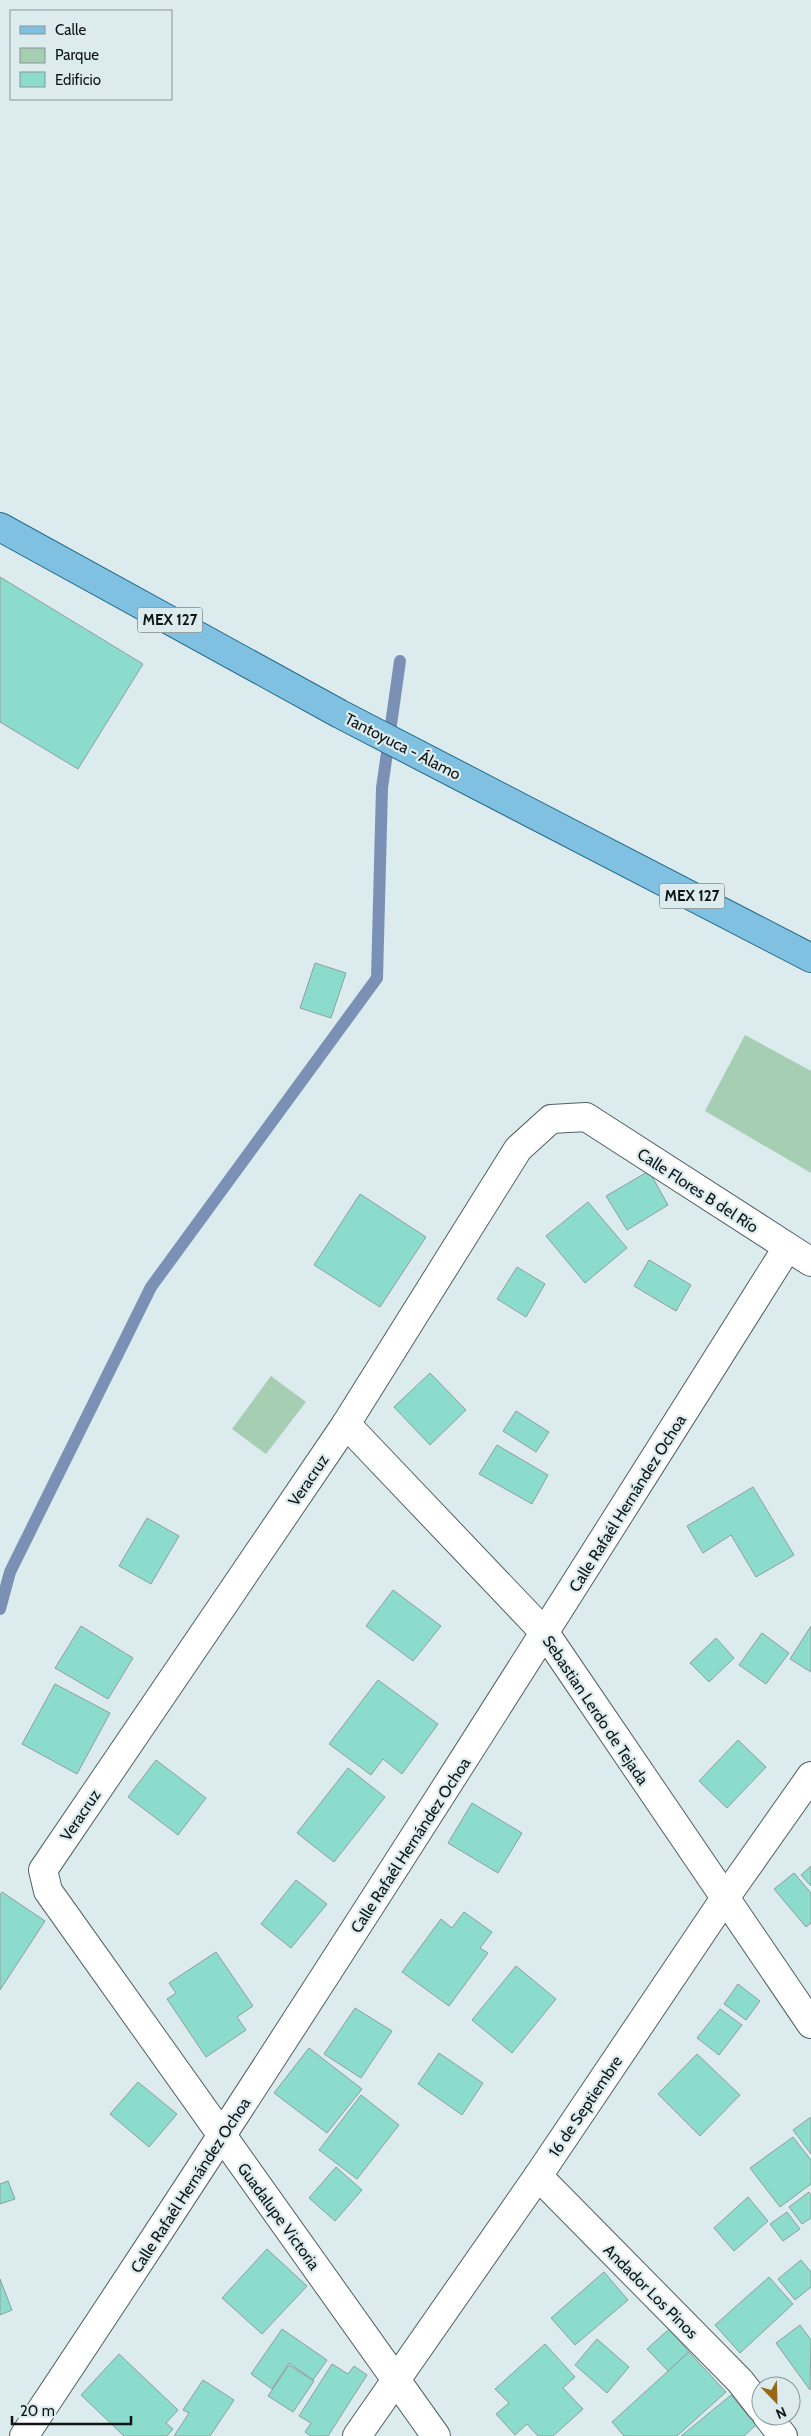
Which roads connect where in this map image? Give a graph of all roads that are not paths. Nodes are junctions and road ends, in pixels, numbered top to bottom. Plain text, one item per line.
1 (0, 527) edge
2 (811, 958) edge
3 (586, 1118) joint
4 (787, 1248) junction
5 (811, 1262) edge
6 (346, 1424) junction
7 (545, 1633) junction
8 (811, 1776) edge
9 (43, 1870) joint
10 (725, 1898) junction
11 (811, 2024) edge
12 (222, 2138) junction
13 (538, 2176) junction
14 (396, 2379) junction
15 (751, 2395) edge
16 (775, 2426) edge
17 (24, 2436) edge
18 (357, 2436) edge
19 (436, 2436) edge
20 (783, 2436) edge

1 - 2 main road, Tantoyuca - Álamo / MEX 127
3 - 4 street, Calle Flores B del Río
3 - 6 street, Veracruz
4 - 5 street, Calle Flores B del Río
4 - 7 street, Calle Rafaél Hernández Ochoa
6 - 7 street, Sebastian Lerdo de Tejada
6 - 9 street, Veracruz
7 - 10 street, Sebastian Lerdo de Tejada
7 - 12 street, Calle Rafaél Hernández Ochoa
8 - 10 street, 16 de Septiembre
9 - 12 street, Guadalupe Victoria
10 - 11 street, Sebastian Lerdo de Tejada
10 - 13 street, 16 de Septiembre
12 - 14 street, Guadalupe Victoria
12 - 17 street, Calle Rafaél Hernández Ochoa
13 - 14 street, 16 de Septiembre
13 - 15 street, Andador Los Pinos
14 - 18 street, 16 de Septiembre
14 - 19 street, Guadalupe Victoria
16 - 20 street

